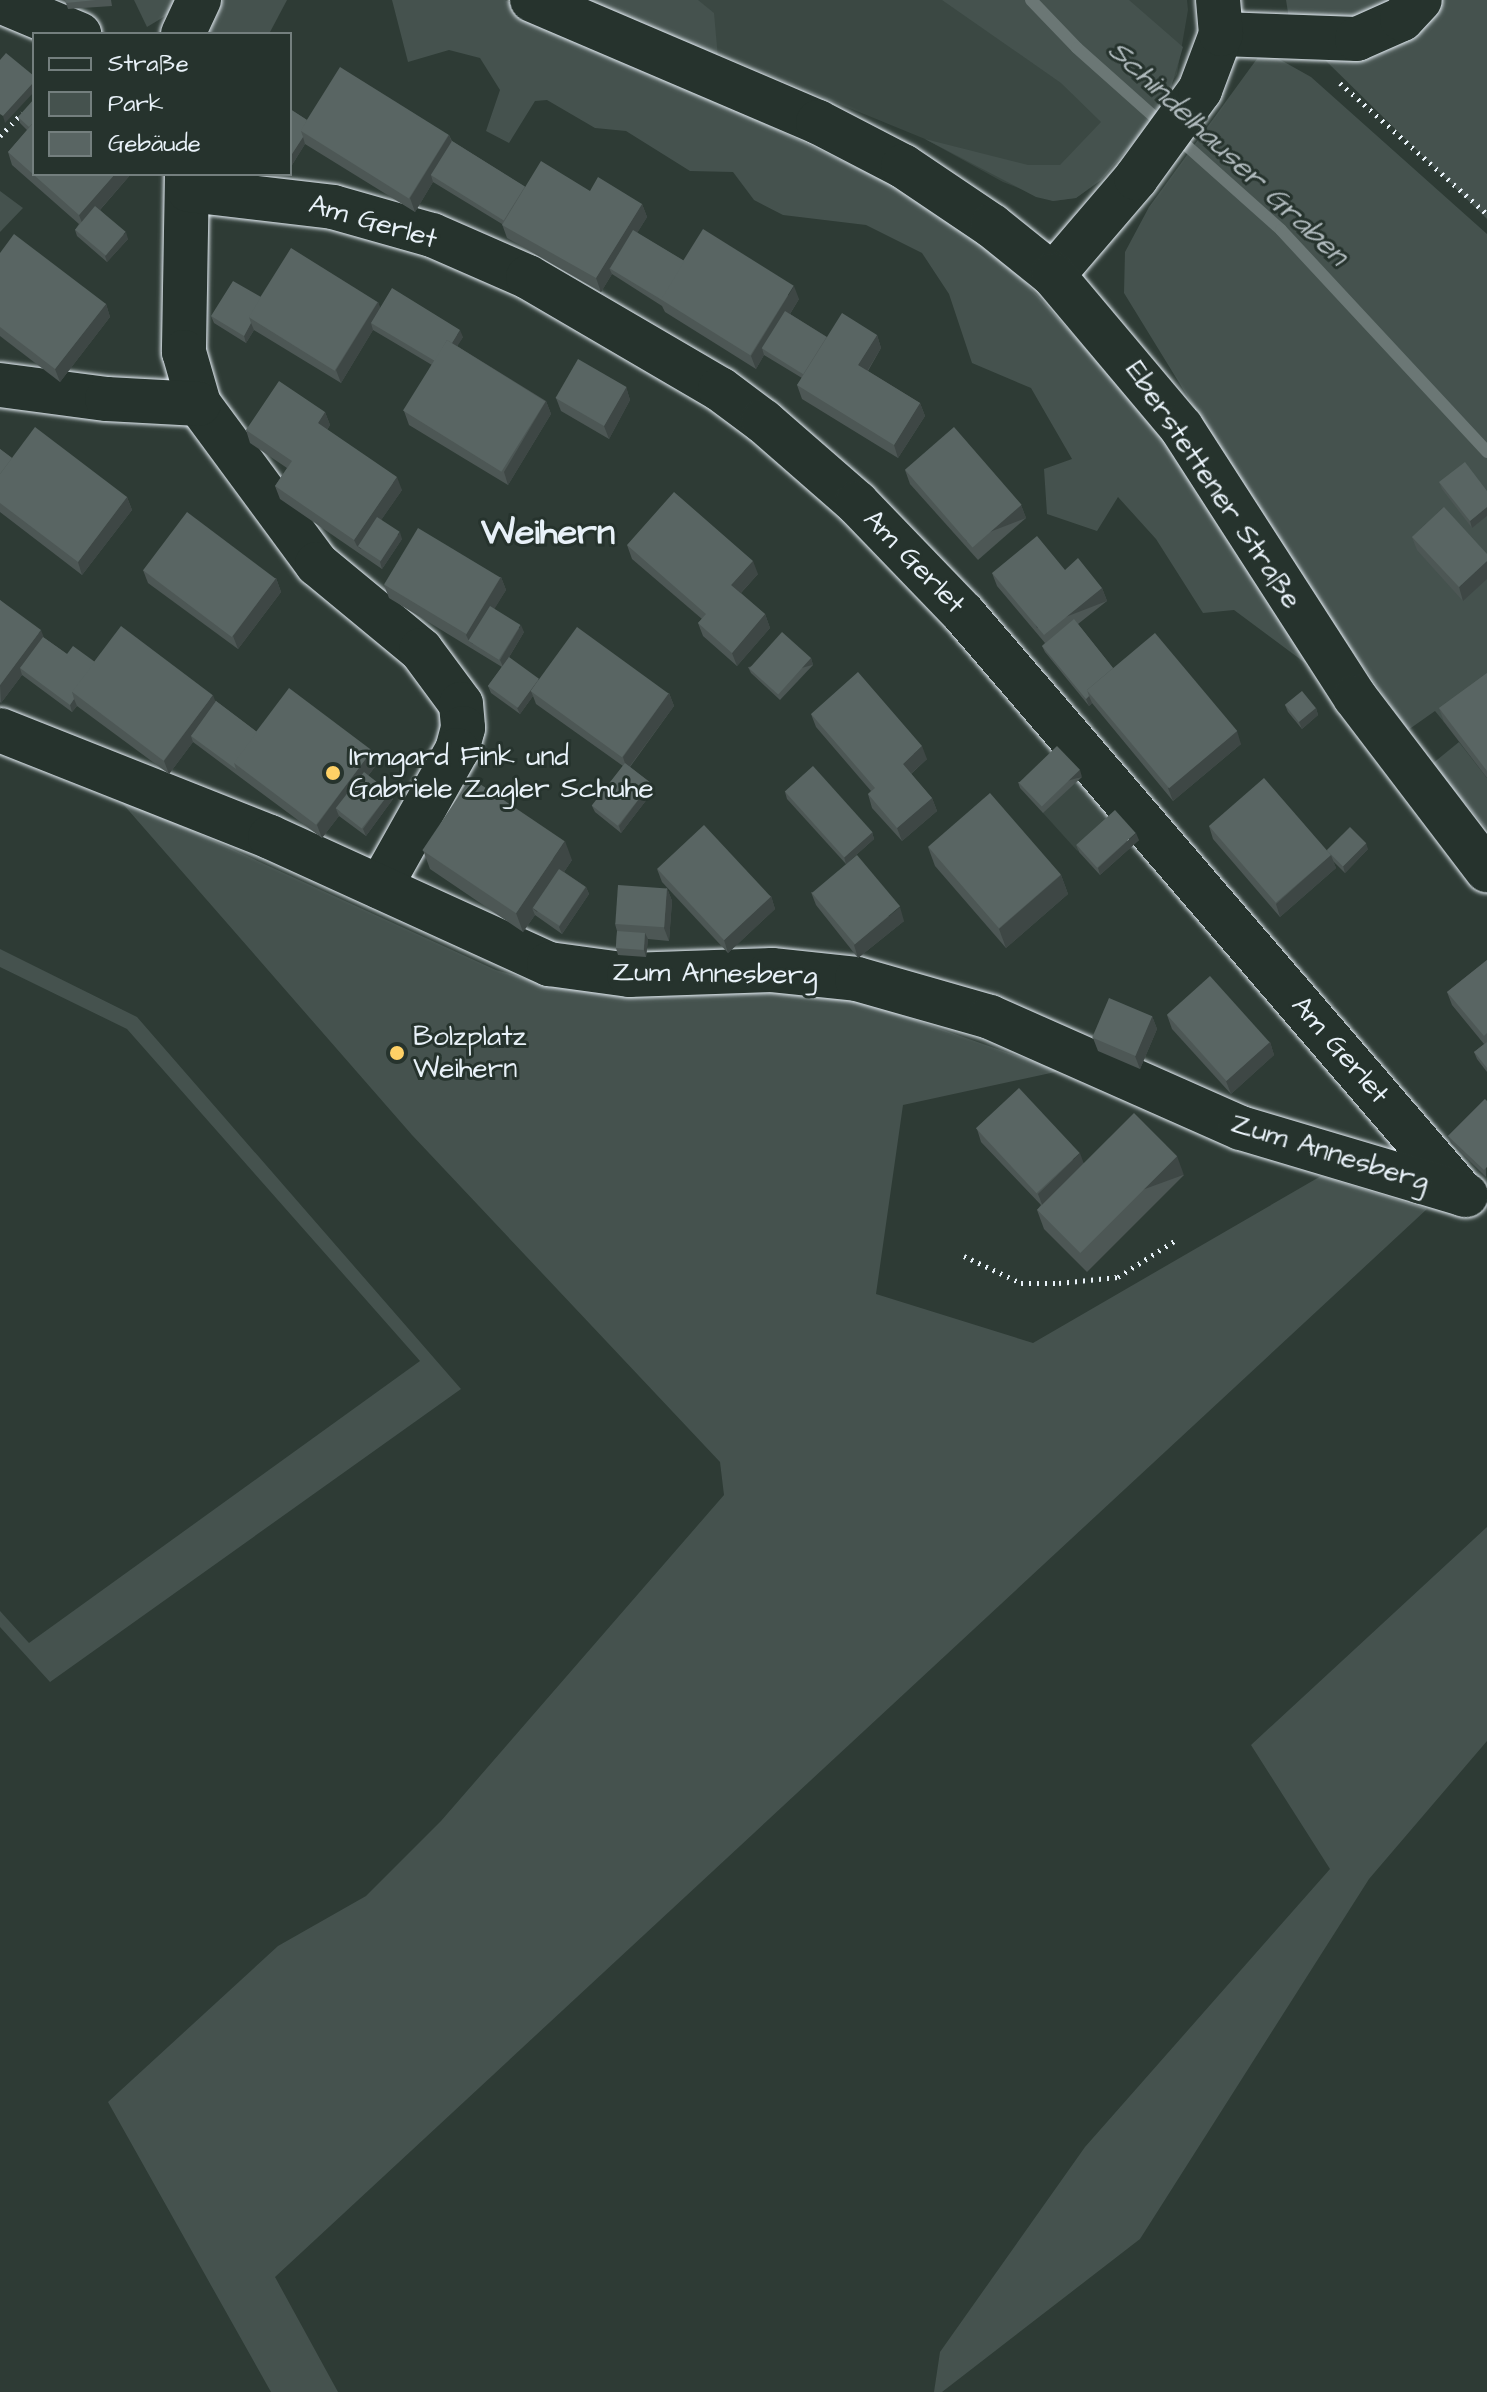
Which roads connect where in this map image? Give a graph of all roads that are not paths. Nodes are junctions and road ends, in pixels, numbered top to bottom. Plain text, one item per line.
1 (199, 0) edge
2 (532, 0) edge
3 (1420, 0) edge
4 (0, 1) edge
5 (1220, 17) edge
6 (74, 32) edge
7 (184, 32) edge
8 (188, 182) edge
9 (1053, 275) junction
10 (0, 385) edge
11 (199, 404) junction
12 (0, 730) edge
13 (1487, 870) edge
14 (380, 887) junction
15 (1475, 1198) edge

1 - 7 street
2 - 9 street, Eberstettener Straße
3 - 5 street
4 - 6 street
5 - 9 street
8 - 11 street
8 - 15 street, Am Gerlet
9 - 13 street, Eberstettener Straße
10 - 11 street
11 - 14 street
12 - 14 street, Zum Annesberg
14 - 15 street, Zum Annesberg

